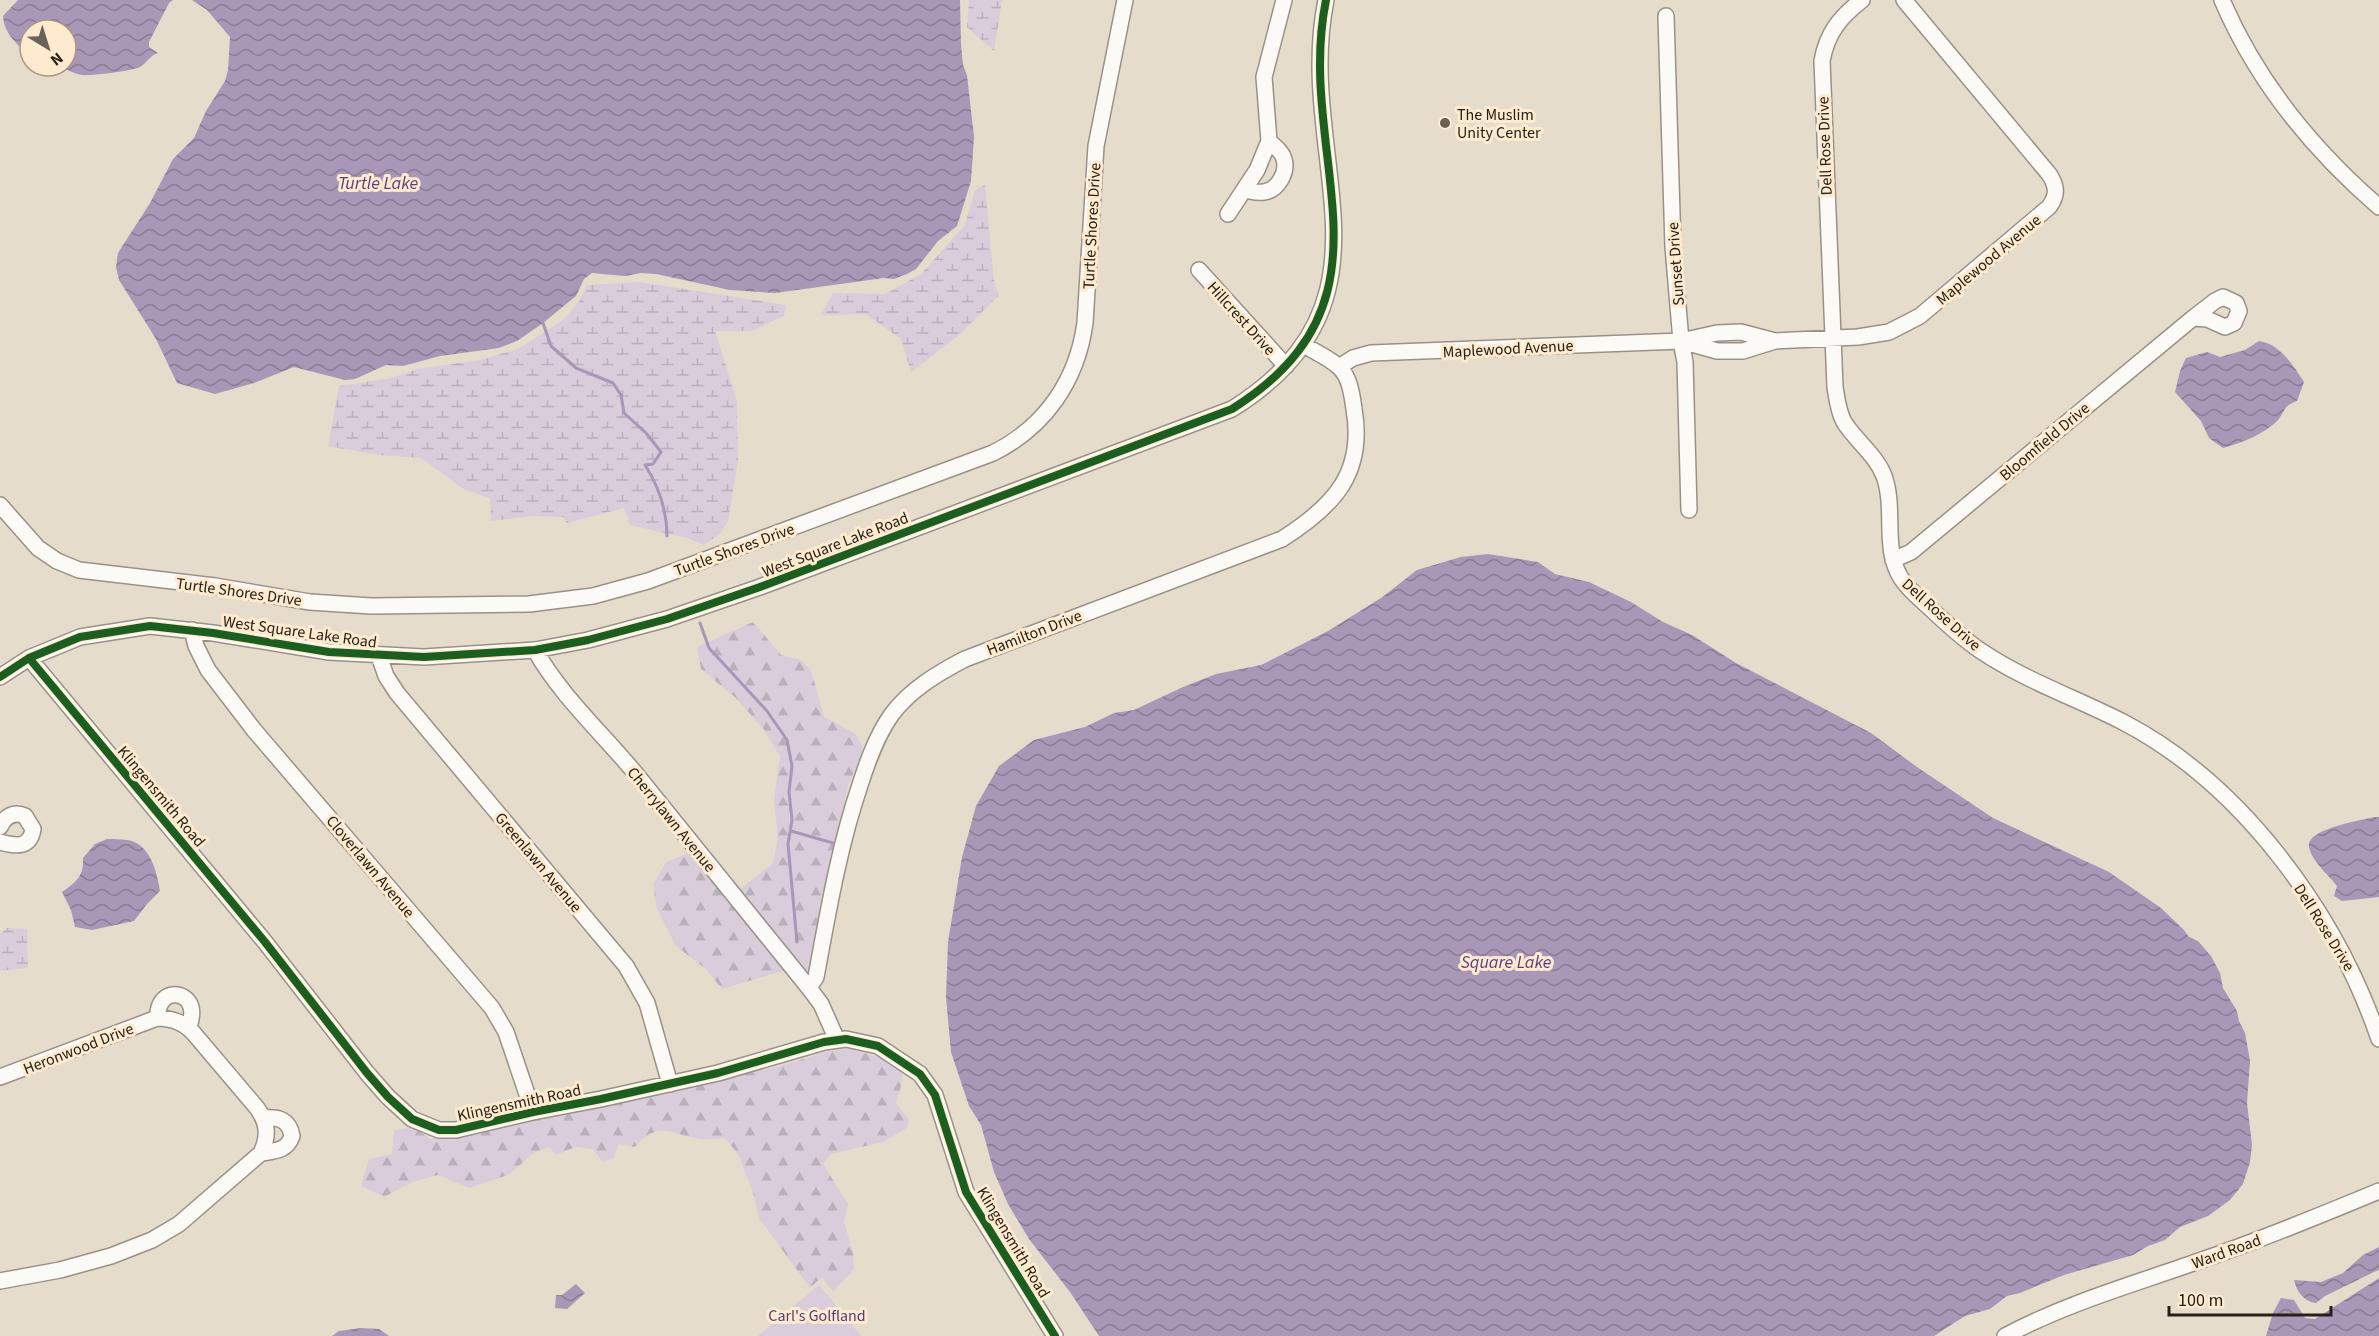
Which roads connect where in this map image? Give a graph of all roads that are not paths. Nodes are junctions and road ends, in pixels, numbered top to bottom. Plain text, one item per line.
1 (1125, 0) edge
2 (1284, 0) edge
3 (1326, 0) edge
4 (1862, 0) edge
5 (1904, 0) edge
6 (2222, 0) edge
7 (1666, 16) dead end
8 (1269, 141) junction
9 (1245, 190) junction
10 (2379, 207) edge
11 (1228, 214) dead end
12 (1199, 270) dead end
13 (2193, 318) dead end
14 (1832, 338) junction
15 (1681, 341) junction
16 (1304, 345) junction
17 (1286, 366) junction
18 (1339, 367) junction
19 (0, 505) edge
20 (1689, 510) dead end
21 (1893, 560) junction
22 (192, 630) junction
23 (535, 650) junction
24 (379, 656) junction
25 (29, 658) junction
26 (0, 677) edge
27 (0, 826) edge
28 (0, 842) edge
29 (809, 988) junction
30 (157, 1018) junction
31 (189, 1027) junction
32 (2379, 1039) edge
33 (837, 1040) junction
34 (0, 1077) edge
35 (670, 1084) junction
36 (533, 1112) junction
37 (264, 1118) junction
38 (261, 1153) junction
39 (2379, 1191) edge
40 (0, 1281) edge
41 (1055, 1336) edge
42 (2005, 1336) edge

1 - 19 street, Turtle Shores Drive
2 - 8 street
3 - 16 street, West Square Lake Road
4 - 14 street, Dell Rose Drive
5 - 14 street, Maplewood Avenue
6 - 10 street
7 - 15 street, Sunset Drive
8 - 9 street
8 - 9 street
9 - 11 street
12 - 17 street, Hillcrest Drive
13 - 21 street, Bloomfield Drive
14 - 15 street, Maplewood Avenue
14 - 21 street, Dell Rose Drive
15 - 18 street, Maplewood Avenue
15 - 20 street, Sunset Drive
16 - 17 street, West Square Lake Road
16 - 18 street
17 - 23 street, West Square Lake Road
18 - 29 street, Hamilton Drive
21 - 32 street, Dell Rose Drive
22 - 24 street, West Square Lake Road
22 - 25 street, West Square Lake Road
22 - 36 street, Cloverlawn Avenue
23 - 24 street, West Square Lake Road
23 - 29 street, Cherrylawn Avenue
24 - 35 street, Greenlawn Avenue
25 - 26 street, West Square Lake Road
25 - 36 street, Klingensmith Road
27 - 28 street
29 - 33 street
30 - 31 street
30 - 31 street
30 - 34 street, Heronwood Drive
31 - 37 street
33 - 35 street, Klingensmith Road
33 - 41 street, Klingensmith Road
35 - 36 street, Klingensmith Road
37 - 38 street
37 - 38 street
38 - 40 street
39 - 42 street, Ward Road

